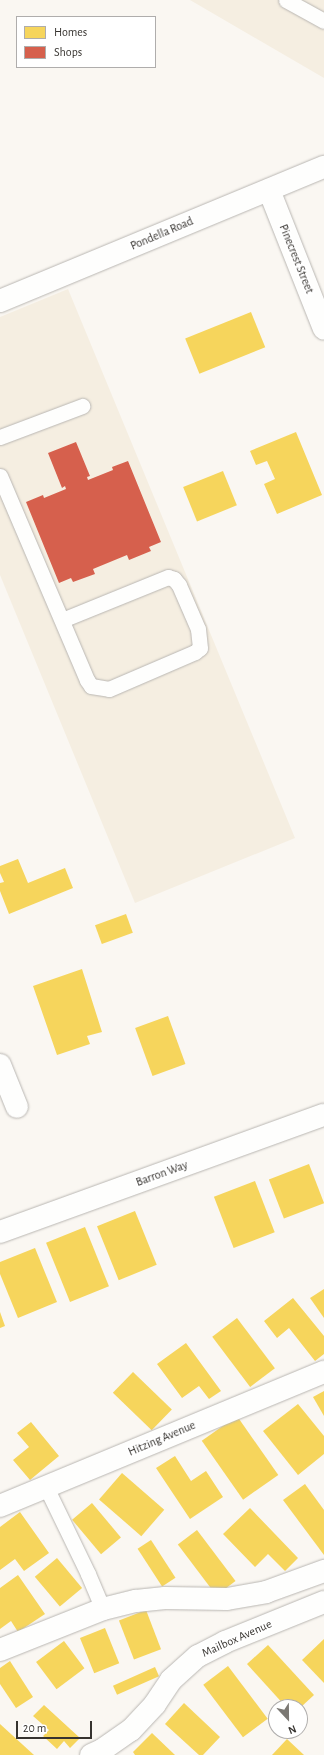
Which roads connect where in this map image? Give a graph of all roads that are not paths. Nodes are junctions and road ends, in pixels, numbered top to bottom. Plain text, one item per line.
1 (286, 0) edge
2 (324, 20) edge
3 (324, 166) edge
4 (268, 190) junction
5 (0, 301) edge
6 (324, 329) edge
7 (82, 406) dead end
8 (0, 437) edge
9 (0, 476) edge
10 (62, 620) junction
11 (0, 1064) edge
12 (17, 1107) dead end
13 (324, 1115) edge
14 (0, 1232) edge
15 (324, 1372) edge
16 (46, 1487) junction
17 (0, 1506) edge
18 (324, 1571) edge
19 (324, 1602) edge
20 (102, 1609) junction
21 (0, 1650) edge
22 (91, 1755) edge

1 - 2 lane
3 - 4 street, Pondella Road
4 - 5 street, Pondella Road
4 - 6 street, Pinecrest Street
7 - 8 lane
9 - 10 lane
10 - 10 lane
11 - 12 street
13 - 14 street, Barron Way
15 - 16 street, Hitzing Avenue
16 - 17 street, Hitzing Avenue
16 - 20 lane
18 - 20 street
19 - 22 street, Mailbox Avenue
20 - 21 street

